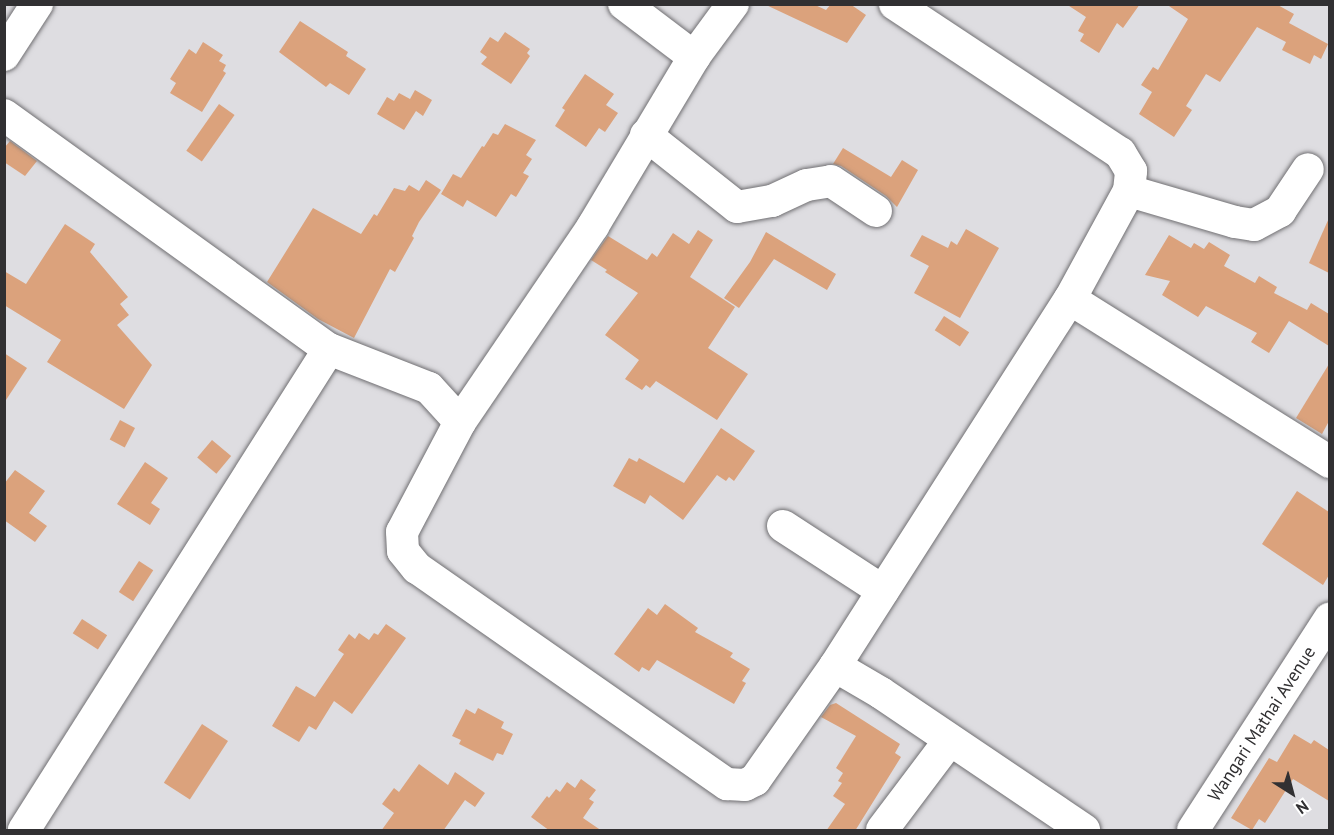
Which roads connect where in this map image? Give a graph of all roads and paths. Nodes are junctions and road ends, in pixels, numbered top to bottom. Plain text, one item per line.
1 (37, 4) edge
2 (624, 4) edge
3 (733, 4) edge
4 (895, 4) edge
5 (4, 55) edge
6 (694, 57) junction
7 (4, 114) edge
8 (646, 135) junction
9 (1308, 169) dead end
10 (1129, 191) junction
11 (876, 211) dead end
12 (1070, 298) junction
13 (329, 349) junction
14 (460, 422) junction
15 (1329, 462) edge
16 (783, 526) dead end
17 (883, 591) junction
18 (1329, 618) edge
19 (835, 666) junction
20 (949, 741) junction
21 (24, 831) edge
22 (882, 831) edge
23 (1084, 831) edge
24 (1193, 831) edge

1 - 5 street
2 - 6 street
3 - 6 street
4 - 10 street
6 - 8 street
7 - 13 street
8 - 11 street
8 - 14 street
9 - 10 street
10 - 12 street
12 - 15 street
12 - 17 street
13 - 14 street
13 - 21 street
14 - 19 street
16 - 17 street
17 - 19 street
18 - 24 street, Wangari Mathai Avenue
19 - 20 street
20 - 22 street
20 - 23 street

